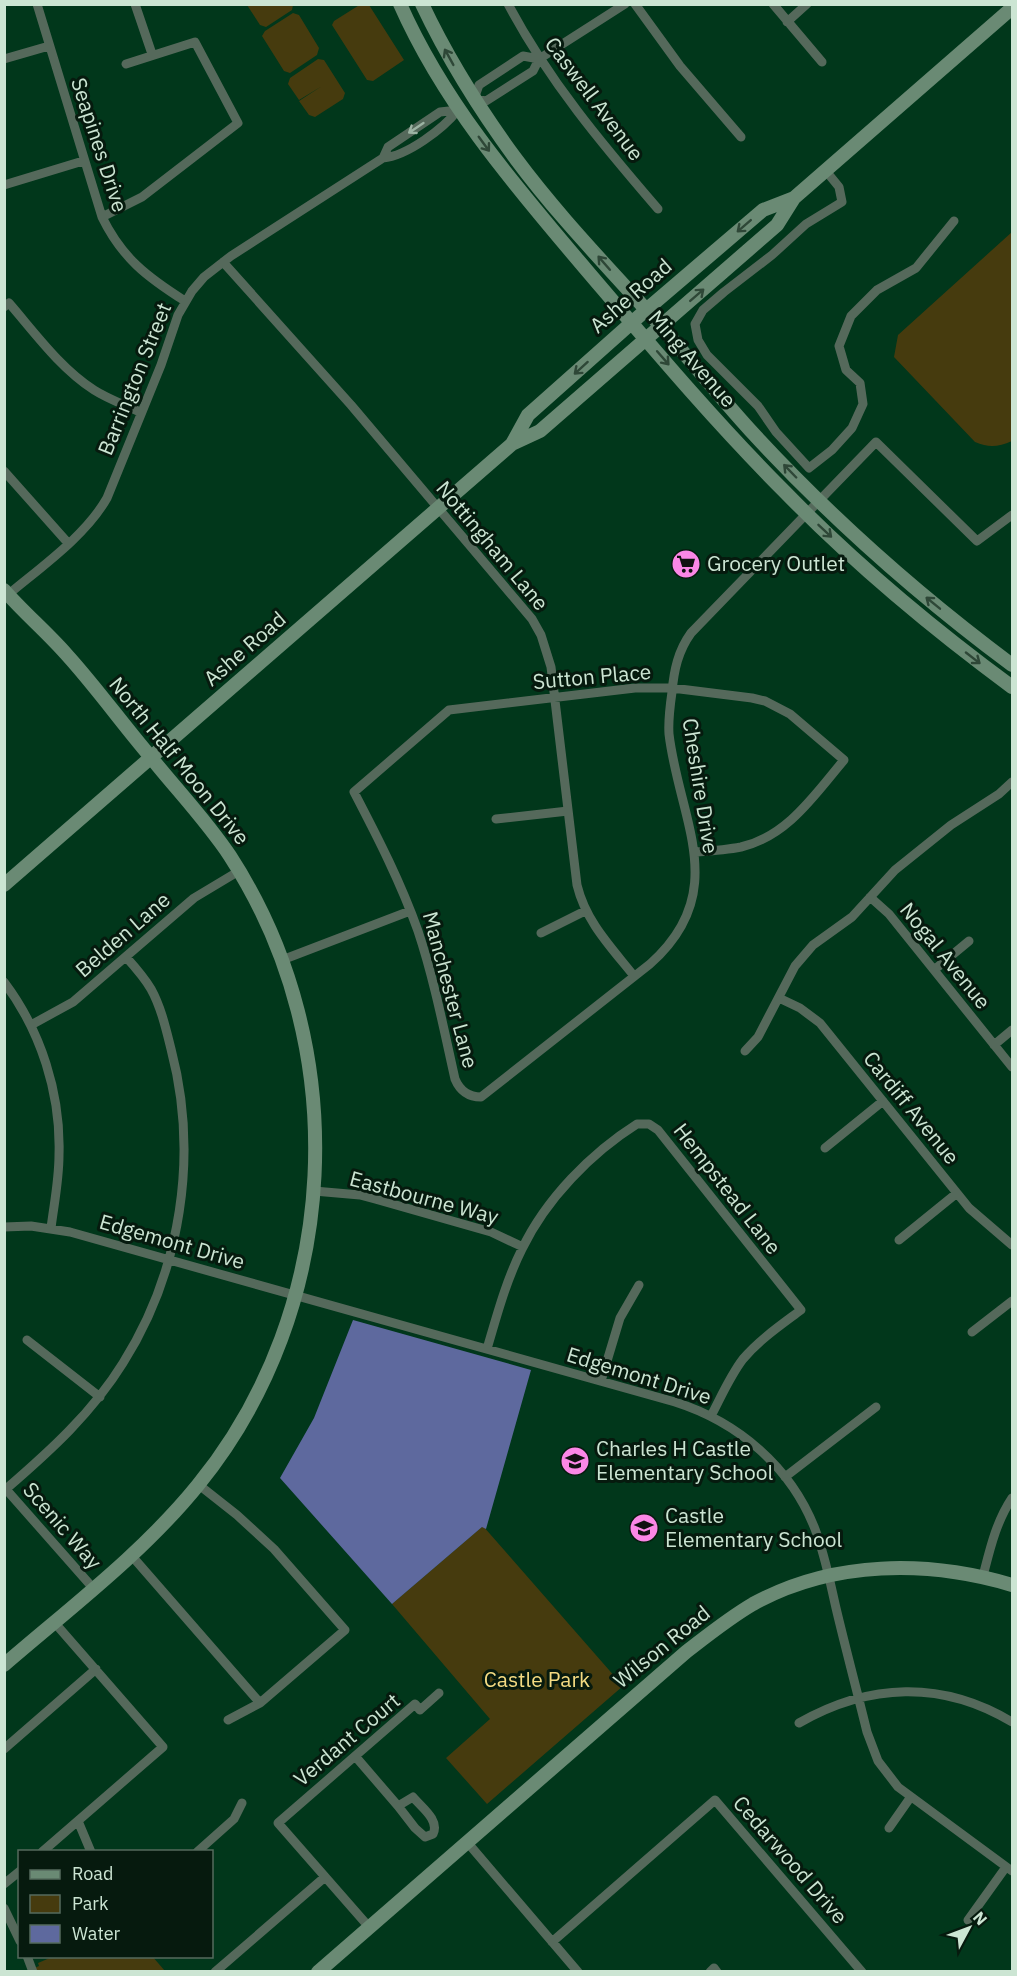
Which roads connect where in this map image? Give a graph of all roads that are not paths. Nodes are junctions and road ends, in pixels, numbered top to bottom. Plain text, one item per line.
1 (37, 4) edge
2 (135, 4) edge
3 (400, 4) edge
4 (422, 4) edge
5 (508, 4) edge
6 (625, 4) edge
7 (635, 4) edge
8 (773, 4) edge
9 (807, 4) edge
10 (1012, 8) edge
11 (787, 22) junction
12 (49, 46) junction
13 (424, 50) junction
14 (152, 54) junction
15 (4, 59) edge
16 (539, 59) junction
17 (822, 62) dead end
18 (126, 64) dead end
19 (474, 99) junction
20 (458, 110) junction
21 (741, 137) dead end
22 (382, 158) junction
23 (517, 160) junction
24 (83, 161) junction
25 (826, 171) junction
26 (4, 184) edge
27 (794, 198) junction
28 (658, 209) dead end
29 (102, 217) junction
30 (954, 220) dead end
31 (223, 262) junction
32 (185, 301) junction
33 (7, 305) edge
34 (646, 310) junction
35 (632, 323) junction
36 (661, 326) junction
37 (645, 338) junction
38 (140, 412) junction
39 (512, 444) junction
40 (4, 471) edge
41 (820, 501) junction
42 (438, 508) junction
43 (807, 514) junction
44 (1012, 516) edge
45 (68, 543) junction
46 (6, 594) edge
47 (1012, 665) edge
48 (1012, 687) edge
49 (672, 688) junction
50 (555, 698) junction
51 (151, 758) junction
52 (1012, 784) edge
53 (354, 792) joint
54 (568, 811) junction
55 (496, 819) dead end
56 (695, 852) junction
57 (238, 871) junction
58 (4, 885) edge
59 (870, 897) junction
60 (411, 911) junction
61 (585, 911) junction
62 (541, 933) dead end
63 (969, 941) dead end
64 (126, 957) junction
65 (282, 960) junction
66 (934, 969) junction
67 (634, 976) junction
68 (4, 982) edge
69 (779, 998) junction
70 (31, 1025) junction
71 (1012, 1030) edge
72 (994, 1045) junction
73 (745, 1051) dead end
74 (1012, 1067) edge
75 (469, 1096) joint
76 (883, 1101) junction
77 (825, 1148) dead end
78 (314, 1191) junction
79 (957, 1193) junction
80 (4, 1227) edge
81 (51, 1228) junction
82 (898, 1240) dead end
83 (1012, 1245) edge
84 (523, 1247) junction
85 (169, 1260) junction
86 (639, 1285) dead end
87 (296, 1295) junction
88 (1012, 1301) edge
89 (972, 1332) dead end
90 (27, 1340) dead end
91 (487, 1349) junction
92 (601, 1382) junction
93 (100, 1397) junction
94 (876, 1407) dead end
95 (711, 1416) junction
96 (785, 1477) junction
97 (199, 1485) junction
98 (5, 1488) edge
99 (1012, 1498) edge
100 (131, 1555) junction
101 (983, 1576) junction
102 (828, 1577) junction
103 (1012, 1585) edge
104 (93, 1588) junction
105 (54, 1622) junction
106 (4, 1665) edge
107 (96, 1670) junction
108 (439, 1693) dead end
109 (858, 1697) junction
110 (260, 1703) junction
111 (228, 1720) dead end
112 (1012, 1722) edge
113 (799, 1723) dead end
114 (4, 1749) edge
115 (355, 1756) junction
116 (910, 1798) junction
117 (242, 1803) dead end
118 (398, 1806) junction
119 (78, 1821) junction
120 (889, 1828) dead end
121 (467, 1842) junction
122 (43, 1850) edge
123 (91, 1850) edge
124 (198, 1850) edge
125 (1009, 1869) edge
126 (18, 1873) edge
127 (325, 1876) junction
128 (4, 1884) edge
129 (4, 1908) edge
130 (968, 1920) dead end
131 (369, 1927) junction
132 (18, 1937) edge
133 (552, 1941) junction
134 (215, 1971) edge
135 (318, 1971) edge
136 (578, 1971) edge
137 (710, 1971) edge
138 (717, 1971) edge
139 (862, 1971) edge

1 - 12 street, Seapines Drive
2 - 14 street
3 - 13 street, Ming Avenue
19 -> 4 street, Ming Avenue
5 - 16 street, Caswell Avenue
6 - 16 street
7 - 21 street
8 - 11 street
9 - 11 street
10 - 25 street, Ashe Road
11 - 17 street
12 - 15 street
12 - 24 street, Seapines Drive
13 - 19 street
13 - 20 street, Ming Avenue
14 - 18 street
14 - 29 street
16 - 19 street
16 - 19 street
16 - 28 street, Caswell Avenue
19 - 23 street, Ming Avenue
20 - 22 street, Barrington Street
20 -> 22 street, Barrington Street
20 - 23 street
20 -> 35 street, Ming Avenue
22 - 31 street, Barrington Street
34 -> 23 street, Ming Avenue
24 - 26 street
24 - 29 street, Seapines Drive
25 - 27 street, Ashe Road
25 - 30 street
27 -> 34 street, Ashe Road
36 -> 27 street, Ashe Road
29 - 32 street, Seapines Drive
31 - 32 street, Barrington Street
31 - 42 street, Nottingham Lane
32 - 38 street, Barrington Street
33 - 38 street
34 - 35 street, Ashe Road
34 - 36 street, Ming Avenue
35 - 37 street, Ming Avenue
35 -> 39 street, Ashe Road
36 - 37 street, Ashe Road
41 -> 36 street, Ming Avenue
37 - 39 street, Ashe Road
37 -> 43 street, Ming Avenue
38 - 45 street, Barrington Street
39 - 42 street, Ashe Road
40 - 45 street
41 - 43 street, Cheshire Drive
41 - 44 street, Cheshire Drive
47 -> 41 street, Ming Avenue
42 - 50 street, Nottingham Lane
42 - 51 street, Ashe Road
43 -> 48 street, Ming Avenue
43 - 49 street, Cheshire Drive
45 - 46 street, Barrington Street
46 - 51 street, North Half Moon Drive
49 - 50 street, Sutton Place
49 - 56 street, Cheshire Drive
49 - 56 street, Sutton Place
50 - 53 street, Sutton Place
50 - 54 street, Nottingham Lane
51 - 57 street, North Half Moon Drive
51 - 58 street, Ashe Road
52 - 59 street
53 - 60 street, Manchester Lane
54 - 55 street
54 - 61 street, Nottingham Lane
56 - 67 street, Cheshire Drive
57 - 64 street, Belden Lane
57 - 65 street, North Half Moon Drive
59 - 66 street, Nogal Avenue
59 - 69 street
60 - 65 street
60 - 75 street, Manchester Lane
61 - 62 street
61 - 67 street, Nottingham Lane
63 - 66 street
64 - 70 street, Belden Lane
64 - 85 street
65 - 78 street, North Half Moon Drive
66 - 72 street, Nogal Avenue
67 - 75 street, Cheshire Drive
68 - 70 street
69 - 73 street
69 - 76 street, Cardiff Avenue
70 - 81 street
71 - 72 street
72 - 74 street, Nogal Avenue
76 - 77 street
76 - 79 street, Cardiff Avenue
78 - 84 street, Eastbourne Way
78 - 87 street, North Half Moon Drive
79 - 82 street
79 - 83 street, Cardiff Avenue
80 - 81 street, Edgemont Drive
81 - 85 street, Edgemont Drive
84 - 91 street, Hempstead Lane
84 - 95 street, Hempstead Lane
85 - 87 street, Edgemont Drive
85 - 93 street
86 - 92 street
87 - 91 street, Edgemont Drive
87 - 97 street, North Half Moon Drive
88 - 89 street
90 - 93 street
91 - 92 street, Edgemont Drive
92 - 95 street, Edgemont Drive
93 - 98 street
94 - 96 street
95 - 96 street, Edgemont Drive
96 - 102 street, Edgemont Drive
97 - 100 street, North Half Moon Drive
97 - 110 street
98 - 104 street, Scenic Way
99 - 101 street
100 - 104 street, North Half Moon Drive
100 - 110 street
101 - 102 street, Wilson Road
101 - 103 street, Wilson Road
102 - 109 street, Edgemont Drive
102 - 121 street, Wilson Road
104 - 105 street, North Half Moon Drive
105 - 106 street, North Half Moon Drive
105 - 107 street
107 - 114 street
107 - 119 street
108 - 115 street, Verdant Court
109 - 112 street
109 - 113 street
109 - 116 street, Edgemont Drive
110 - 111 street
115 - 118 street
115 - 127 street, Verdant Court
116 - 120 street
116 - 125 street, Edgemont Drive
117 - 124 street
118 - 118 street
119 - 122 street
119 - 123 street
121 - 131 street, Wilson Road
121 - 133 street
125 - 130 street
126 - 128 street
127 - 131 street
127 - 134 street
129 - 132 street
131 - 135 street, Wilson Road
133 - 136 street
133 - 139 street, Cedarwood Drive
137 - 138 street

